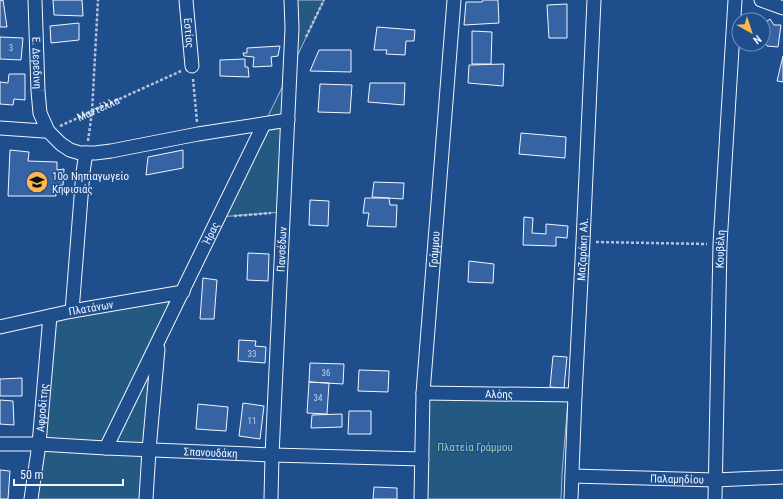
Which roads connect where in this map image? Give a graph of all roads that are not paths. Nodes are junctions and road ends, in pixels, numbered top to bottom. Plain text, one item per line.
1 (35, 0) edge
2 (186, 0) edge
3 (291, 0) edge
4 (454, 0) edge
5 (594, 0) edge
6 (735, 0) edge
7 (761, 0) edge
8 (783, 8) edge
9 (192, 66) road end
10 (288, 120) junction
11 (264, 124) junction
12 (0, 128) edge
13 (47, 128) junction
14 (86, 153) junction
15 (183, 292) junction
16 (72, 311) junction
17 (50, 316) junction
18 (0, 327) edge
19 (159, 342) junction
20 (423, 393) junction
21 (575, 395) junction
22 (0, 444) edge
23 (39, 444) junction
24 (106, 448) junction
25 (149, 450) junction
26 (272, 456) junction
27 (422, 459) junction
28 (572, 476) junction
29 (783, 477) edge
30 (715, 480) junction
31 (31, 499) edge
32 (146, 499) edge
33 (271, 499) edge
34 (421, 499) edge
35 (571, 499) edge
36 (715, 499) edge

1 - 13 street, Ε. Δερεδινη
2 - 9 street, Εστίας
3 - 10 street, Πανσέδων
4 - 20 street, Γράμμου
5 - 21 street, Μαζαράκη Αλ.
6 - 30 street, Κουβέλη
7 - 8 street
10 - 11 street
10 - 26 street, Πανσέδων
11 - 14 street
11 - 15 street, Ήρας
12 - 13 street
13 - 14 street
14 - 16 street
15 - 16 street, Πλατάνων
15 - 19 street, Ήρας
16 - 17 street, Πλατάνων
17 - 18 street, Πλατάνων
17 - 23 street, Αφροδίτης
19 - 24 street, Ήρας
19 - 25 street, Ήρας
20 - 21 street, Αλόης
20 - 27 street, Γράμμου
21 - 28 street, Μαζαράκη Αλ.
22 - 23 street, Σπανουδάκη
23 - 24 street, Σπανουδάκη
23 - 31 street, Αφροδίτης
24 - 25 street, Σπανουδάκη
25 - 26 street, Σπανουδάκη
25 - 32 street, Ήρας
26 - 27 street, Σπανουδάκη
26 - 33 street, Πανσέδων
27 - 34 street, Γράμμου
28 - 30 street, Παλαμηδίου
28 - 35 street, Μαζαράκη Αλ.
29 - 30 street, Παλαμηδίου
30 - 36 street, Κουβέλη

